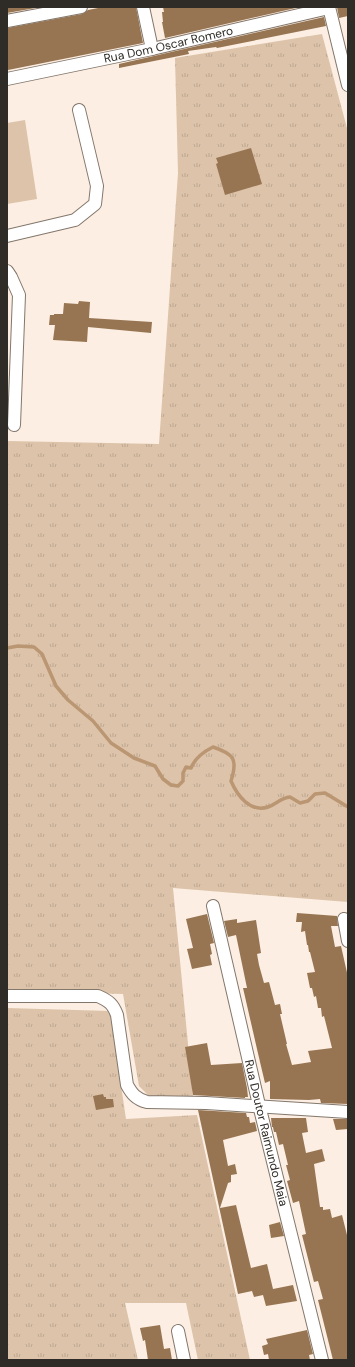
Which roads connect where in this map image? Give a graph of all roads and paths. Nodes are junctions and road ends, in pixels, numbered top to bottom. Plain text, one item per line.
1 (82, 7) edge
2 (143, 7) edge
3 (329, 7) edge
4 (23, 12) edge
5 (7, 20) edge
6 (152, 49) junction
7 (7, 79) edge
8 (348, 85) edge
9 (79, 110) dead end
10 (7, 236) edge
11 (7, 271) edge
12 (14, 425) dead end
13 (213, 906) dead end
14 (344, 919) dead end
15 (348, 941) edge
16 (7, 996) edge
17 (259, 1106) junction
18 (348, 1112) edge
19 (178, 1331) dead end
20 (184, 1360) edge
21 (322, 1360) edge

1 - 4 street
2 - 6 street
3 - 6 street, Rua Dom Oscar Romero
3 - 8 street
4 - 5 street
6 - 7 street, Rua Dom Oscar Romero
9 - 10 street
11 - 12 street
13 - 17 street, Rua Doutor Raimundo Maia
14 - 15 street
16 - 17 street
17 - 18 street
17 - 21 street, Rua Doutor Raimundo Maia
19 - 20 street

